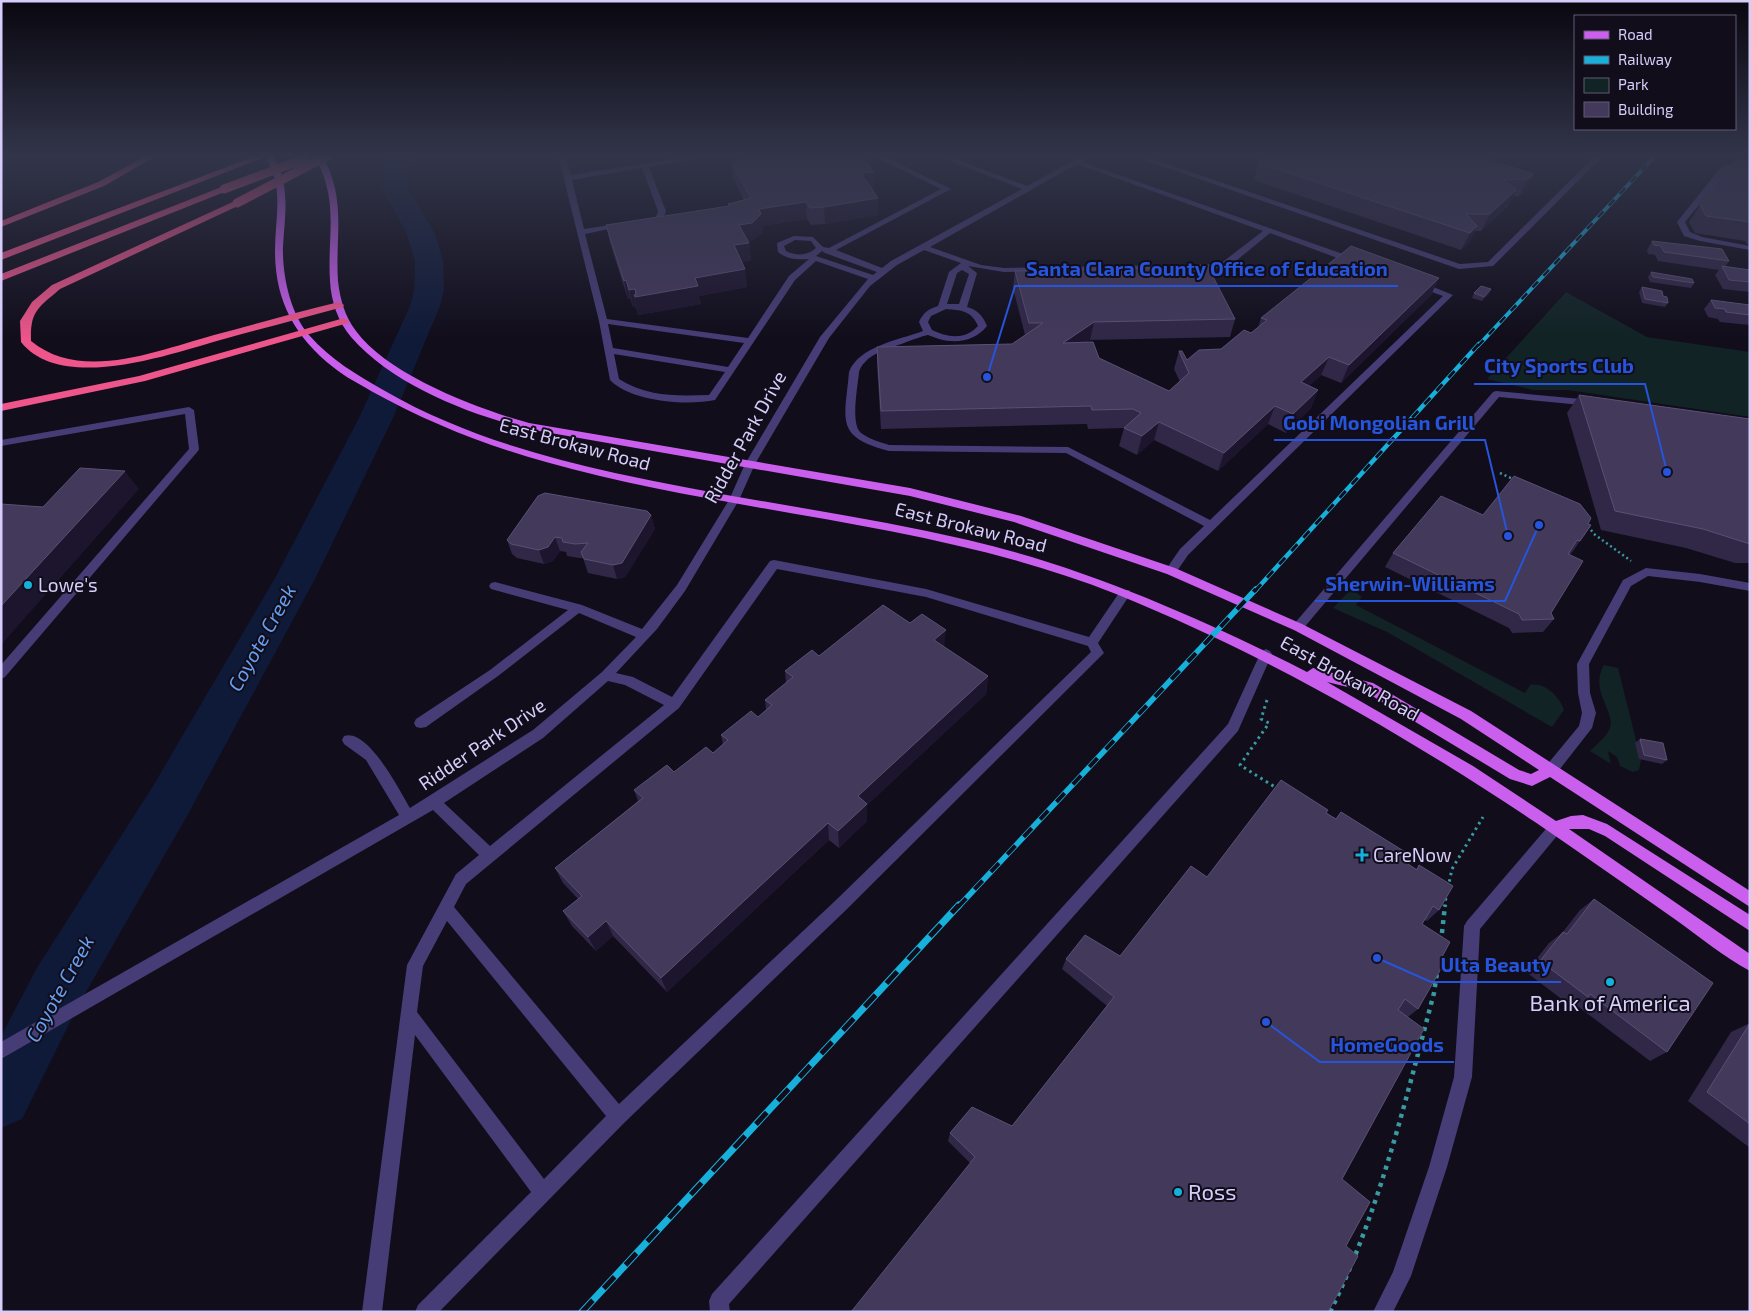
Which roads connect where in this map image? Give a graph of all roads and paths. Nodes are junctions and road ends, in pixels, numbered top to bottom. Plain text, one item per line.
1 (20, 216) edge
2 (106, 216) edge
3 (156, 216) edge
4 (208, 216) edge
5 (280, 216) edge
6 (337, 216) edge
7 (577, 216) edge
8 (659, 216) edge
9 (891, 216) edge
10 (977, 216) edge
11 (1230, 216) edge
12 (1312, 216) edge
13 (1538, 216) edge
14 (1686, 216) edge
15 (639, 223) edge
16 (1, 224) edge
17 (630, 224) edge
18 (1269, 230) junction
19 (581, 232) junction
20 (923, 247) junction
21 (1750, 248) edge
22 (824, 249) junction
23 (1, 257) edge
24 (811, 257) junction
25 (1363, 264) edge
26 (965, 265) junction
27 (883, 271) junction
28 (1, 278) edge
29 (874, 278) junction
30 (1410, 281) edge
31 (339, 305) junction
32 (942, 307) junction
33 (962, 308) junction
34 (294, 318) junction
35 (344, 321) junction
36 (603, 321) junction
37 (928, 332) junction
38 (302, 334) junction
39 (750, 342) junction
40 (609, 350) junction
41 (731, 370) junction
42 (1608, 405) edge
43 (1, 408) edge
44 (1, 443) edge
45 (750, 464) junction
46 (1500, 473) dead end
47 (1518, 481) edge
48 (734, 500) junction
49 (1583, 518) edge
50 (1212, 526) junction
51 (1171, 571) junction
52 (1646, 572) junction
53 (495, 586) dead end
54 (1750, 587) edge
55 (1125, 593) junction
56 (578, 608) junction
57 (1298, 627) junction
58 (644, 635) junction
59 (1092, 643) junction
60 (1266, 654) junction
61 (1290, 667) junction
62 (1, 674) edge
63 (606, 676) junction
64 (1269, 697) dead end
65 (674, 704) junction
66 (421, 723) dead end
67 (348, 740) dead end
68 (1551, 770) junction
69 (1281, 791) edge
70 (434, 802) junction
71 (408, 817) junction
72 (1483, 817) dead end
73 (1556, 827) junction
74 (490, 856) junction
75 (1437, 890) edge
76 (1446, 896) junction
77 (1750, 900) edge
78 (446, 908) junction
79 (1750, 924) edge
80 (1441, 947) edge
81 (1750, 963) edge
82 (1439, 964) edge
83 (409, 1014) junction
84 (1, 1051) edge
85 (618, 1117) junction
86 (543, 1193) junction
87 (372, 1312) edge
88 (425, 1312) edge
89 (720, 1312) edge
90 (1330, 1312) edge
91 (1383, 1312) edge

1 - 16 highway
2 - 23 highway
3 - 28 highway, bridge
4 - 34 highway, bridge
5 - 34 main road, East Brokaw Road
6 - 31 main road, East Brokaw Road
7 - 19 street
8 - 15 street
9 - 22 street
10 - 20 street, Ridder Park Drive
11 - 18 street
12 - 13 street
14 - 21 street
17 - 19 street
18 - 25 street
18 - 26 street
19 - 36 street
20 - 26 street
20 - 27 street, Ridder Park Drive
22 - 24 street
22 - 24 street
22 - 27 street
24 - 29 street
24 - 39 street
26 - 32 street
26 - 33 street
27 - 29 street, Ridder Park Drive
29 - 45 street, Ridder Park Drive
30 - 50 street
31 - 34 highway
31 - 35 main road, East Brokaw Road
32 - 33 street
32 - 37 street
33 - 37 street
34 - 38 main road, East Brokaw Road
35 - 38 highway
35 - 45 main road, East Brokaw Road
36 - 39 street
36 - 40 street
37 - 50 street
38 - 43 highway
38 - 48 main road, East Brokaw Road
39 - 41 street
40 - 41 street
40 - 41 street
42 - 57 street
44 - 62 street
45 - 48 street, Ridder Park Drive
45 - 51 main road, East Brokaw Road
46 - 47 path
48 - 55 main road, East Brokaw Road
48 - 58 street, Ridder Park Drive
49 - 52 path
50 - 51 street
51 - 57 main road, East Brokaw Road
52 - 54 street
52 - 68 street
53 - 56 street
55 - 59 street
55 - 60 main road, East Brokaw Road
56 - 58 street
56 - 66 street
57 - 68 main road, East Brokaw Road
58 - 63 street, Ridder Park Drive
59 - 65 street
59 - 85 street
60 - 61 main road, East Brokaw Road
60 - 89 street
61 - 68 main road
61 - 73 main road, East Brokaw Road
63 - 65 street
63 - 70 street, Ridder Park Drive
64 - 69 path
65 - 74 street
67 - 71 street
68 - 77 main road, East Brokaw Road
70 - 71 street, Ridder Park Drive
70 - 74 street
71 - 84 street, Ridder Park Drive
72 - 76 path
73 - 79 main road
73 - 81 main road, East Brokaw Road
73 - 91 street
74 - 78 street
75 - 76 path
76 - 80 path
78 - 83 street
78 - 85 street
82 - 90 path
83 - 86 street
83 - 87 street
85 - 86 street
86 - 88 street

